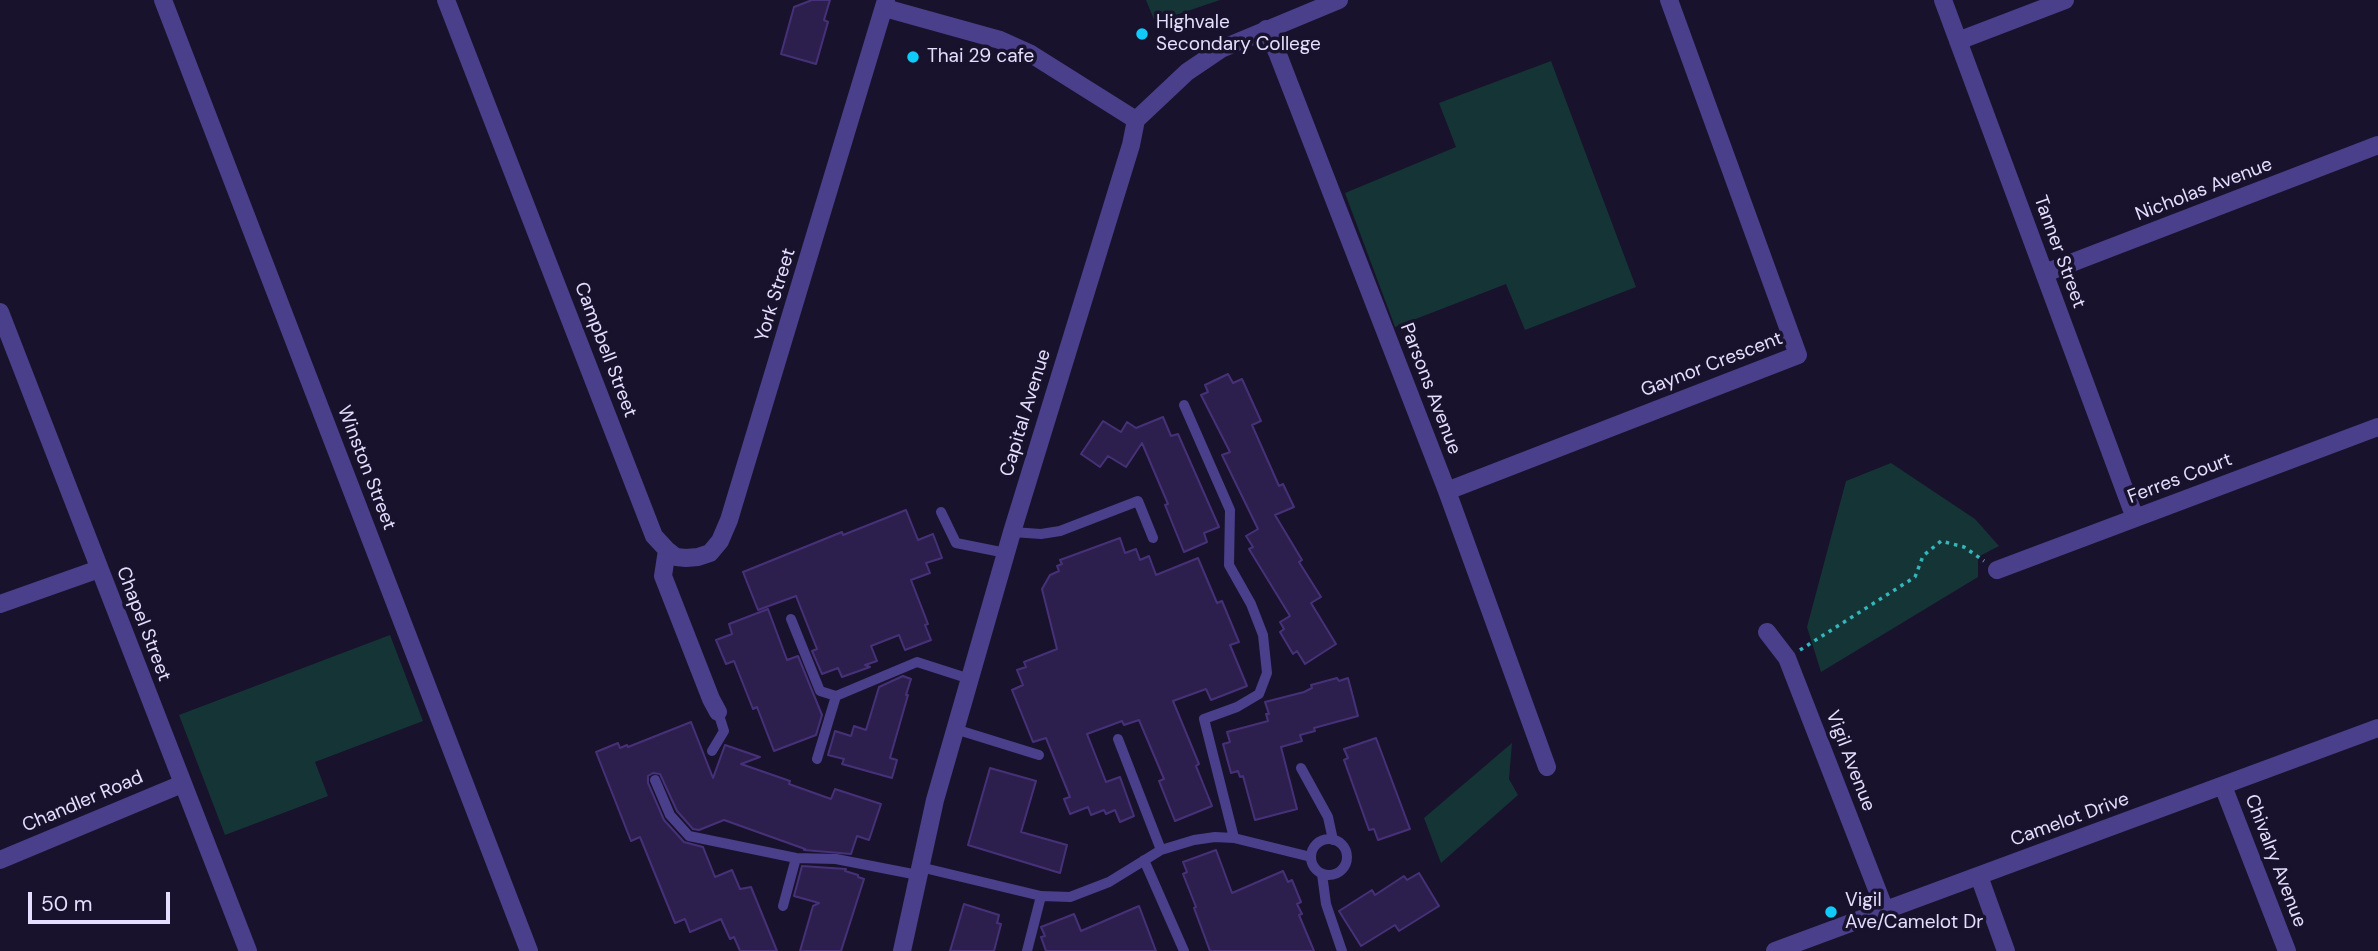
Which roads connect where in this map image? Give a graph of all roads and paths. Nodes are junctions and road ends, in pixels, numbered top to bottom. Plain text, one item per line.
1 (163, 0) edge
2 (446, 0) edge
3 (1339, 0) edge
4 (1669, 0) edge
5 (1943, 0) edge
6 (2065, 0) edge
7 (885, 4) edge
8 (1266, 29) junction
9 (1958, 41) junction
10 (1136, 120) junction
11 (2378, 145) edge
12 (2045, 273) junction
13 (0, 312) edge
14 (1184, 405) dead end
15 (2378, 427) edge
16 (1447, 491) junction
17 (941, 512) dead end
18 (2136, 518) junction
19 (1012, 531) junction
20 (1153, 538) dead end
21 (667, 550) junction
22 (1006, 553) junction
23 (99, 569) junction
24 (1997, 570) joint
25 (0, 604) edge
26 (791, 619) dead end
27 (1767, 632) dead end
28 (1787, 658) junction
29 (970, 679) junction
30 (836, 696) junction
31 (718, 712) joint
32 (2378, 728) edge
33 (955, 729) junction
34 (1118, 739) dead end
35 (712, 751) dead end
36 (1039, 755) dead end
37 (817, 759) dead end
38 (1547, 767) dead end
39 (1301, 768) dead end
40 (655, 780) dead end
41 (182, 784) junction
42 (2224, 786) junction
43 (1234, 838) junction
44 (1333, 840) junction
45 (1161, 850) junction
46 (1311, 857) junction
47 (796, 858) junction
48 (0, 860) edge
49 (1144, 860) junction
50 (919, 871) junction
51 (1322, 874) junction
52 (1979, 876) junction
53 (1041, 896) junction
54 (783, 906) dead end
55 (1885, 910) junction
56 (248, 951) edge
57 (529, 951) edge
58 (902, 951) edge
59 (1027, 951) edge
60 (1184, 951) edge
61 (1342, 951) edge
62 (1775, 951) edge
63 (2006, 951) edge
64 (2287, 951) edge

1 - 57 street, Winston Street
2 - 21 street, Campbell Street
3 - 8 street
4 - 16 street, Gaynor Crescent
5 - 9 street, Tanner Street
6 - 9 street
7 - 10 street
7 - 21 street, York Street
8 - 10 street
8 - 16 street, Parsons Avenue
9 - 12 street, Tanner Street
10 - 19 street, Capital Avenue
11 - 12 street, Nicholas Avenue
12 - 18 street, Tanner Street
13 - 23 street, Chapel Street
14 - 43 lane
15 - 18 street, Ferres Court
16 - 38 street, Parsons Avenue
17 - 22 lane
18 - 24 street, Ferres Court
19 - 20 lane
19 - 22 street, Capital Avenue
21 - 31 street
22 - 29 street, Capital Avenue
23 - 25 street
23 - 41 street, Chapel Street
24 - 28 path
26 - 30 lane
27 - 28 street, Vigil Avenue
28 - 55 street, Vigil Avenue
29 - 30 lane
29 - 33 street, Capital Avenue
30 - 37 lane
31 - 35 lane
32 - 42 street, Camelot Drive
33 - 36 lane
33 - 50 street, Capital Avenue
34 - 45 lane
39 - 44 lane
40 - 47 lane
41 - 48 street, Chandler Road
41 - 56 street, Chapel Street
42 - 52 street, Camelot Drive
42 - 64 street, Chivalry Avenue
43 - 45 lane
43 - 46 lane
44 - 46 lane
44 - 51 lane
45 - 49 lane
46 - 51 lane
47 - 50 lane
47 - 54 lane
49 - 53 lane
49 - 60 lane
50 - 53 lane
50 - 58 street, Capital Avenue
51 - 61 lane
52 - 55 street, Camelot Drive
52 - 63 street
53 - 59 lane
55 - 62 street, Camelot Drive

